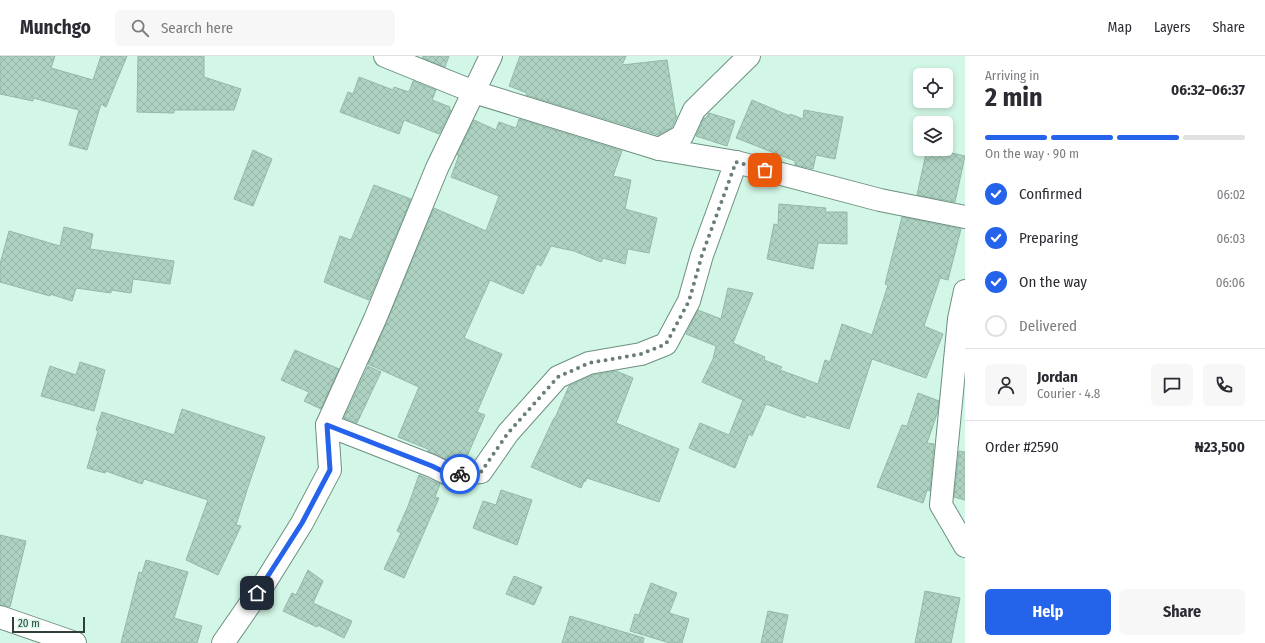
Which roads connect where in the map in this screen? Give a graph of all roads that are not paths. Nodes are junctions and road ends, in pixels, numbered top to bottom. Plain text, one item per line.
1 (385, 56) edge
2 (491, 56) edge
3 (749, 56) edge
4 (474, 92) junction
5 (659, 149) junction
6 (736, 162) junction
7 (965, 217) edge
8 (965, 291) edge
9 (327, 425) junction
10 (965, 546) edge
11 (0, 617) edge
12 (74, 643) edge
13 (223, 643) edge

1 - 4 street
2 - 4 street
3 - 5 street
4 - 5 street
4 - 9 street
5 - 6 street
6 - 7 street
6 - 9 street
8 - 10 street
9 - 13 street
11 - 12 street

